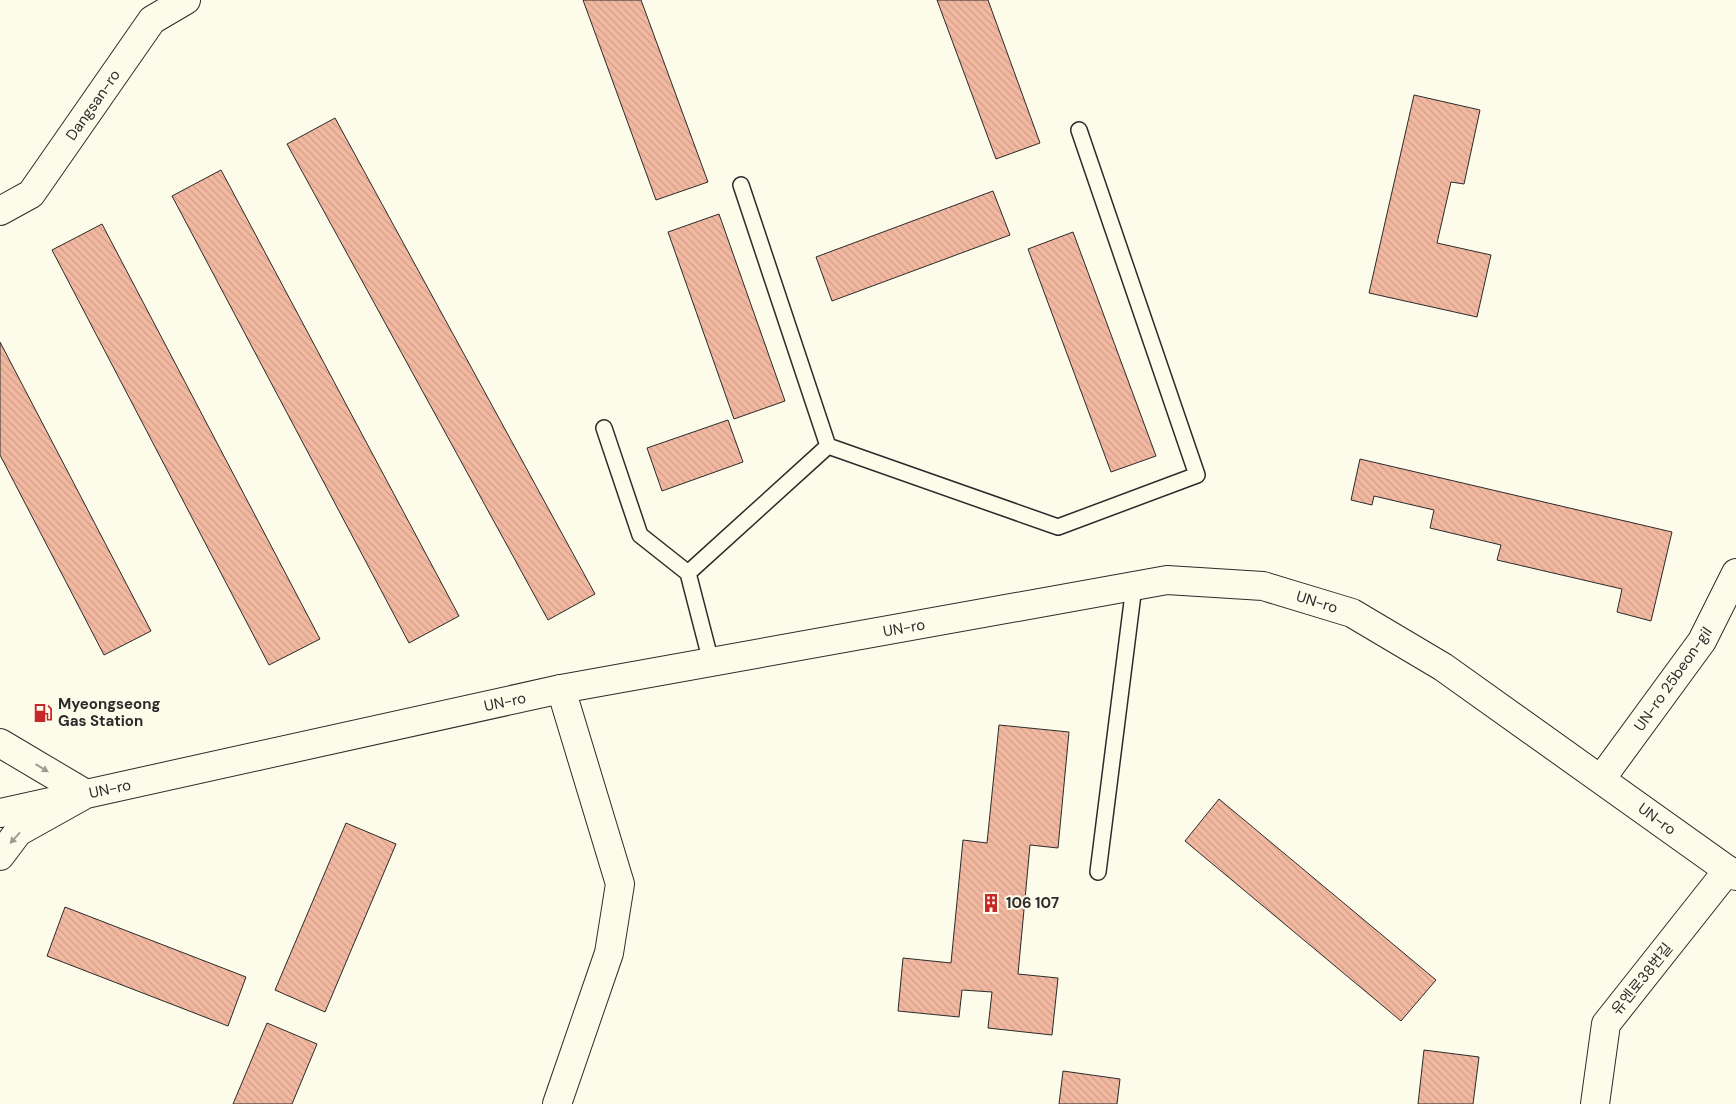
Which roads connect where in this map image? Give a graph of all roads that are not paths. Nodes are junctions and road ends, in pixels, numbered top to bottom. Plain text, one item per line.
1 (186, 0) edge
2 (1079, 130) dead end
3 (741, 185) dead end
4 (0, 211) edge
5 (604, 428) dead end
6 (828, 446) junction
7 (688, 573) junction
8 (1736, 573) edge
9 (1134, 586) junction
10 (712, 662) junction
11 (561, 689) junction
12 (0, 743) edge
13 (1601, 780) junction
14 (86, 794) junction
15 (0, 814) edge
16 (0, 856) edge
17 (1098, 872) dead end
18 (1732, 873) edge
19 (556, 1104) edge
20 (1595, 1104) edge

1 - 4 main road, Dangsan-ro
2 - 6 lane
3 - 6 lane
5 - 7 lane
6 - 7 lane
7 - 10 lane
8 - 13 main road, UN-ro 25beon-gil
9 - 10 main road, UN-ro
9 - 13 main road, UN-ro
9 - 17 lane
10 - 11 main road, UN-ro
11 - 14 main road, UN-ro
11 - 19 main road
12 -> 14 main road
13 - 18 main road, UN-ro
14 - 15 main road, UN-ro
14 -> 16 main road
18 - 20 main road, 유엔로38번길

